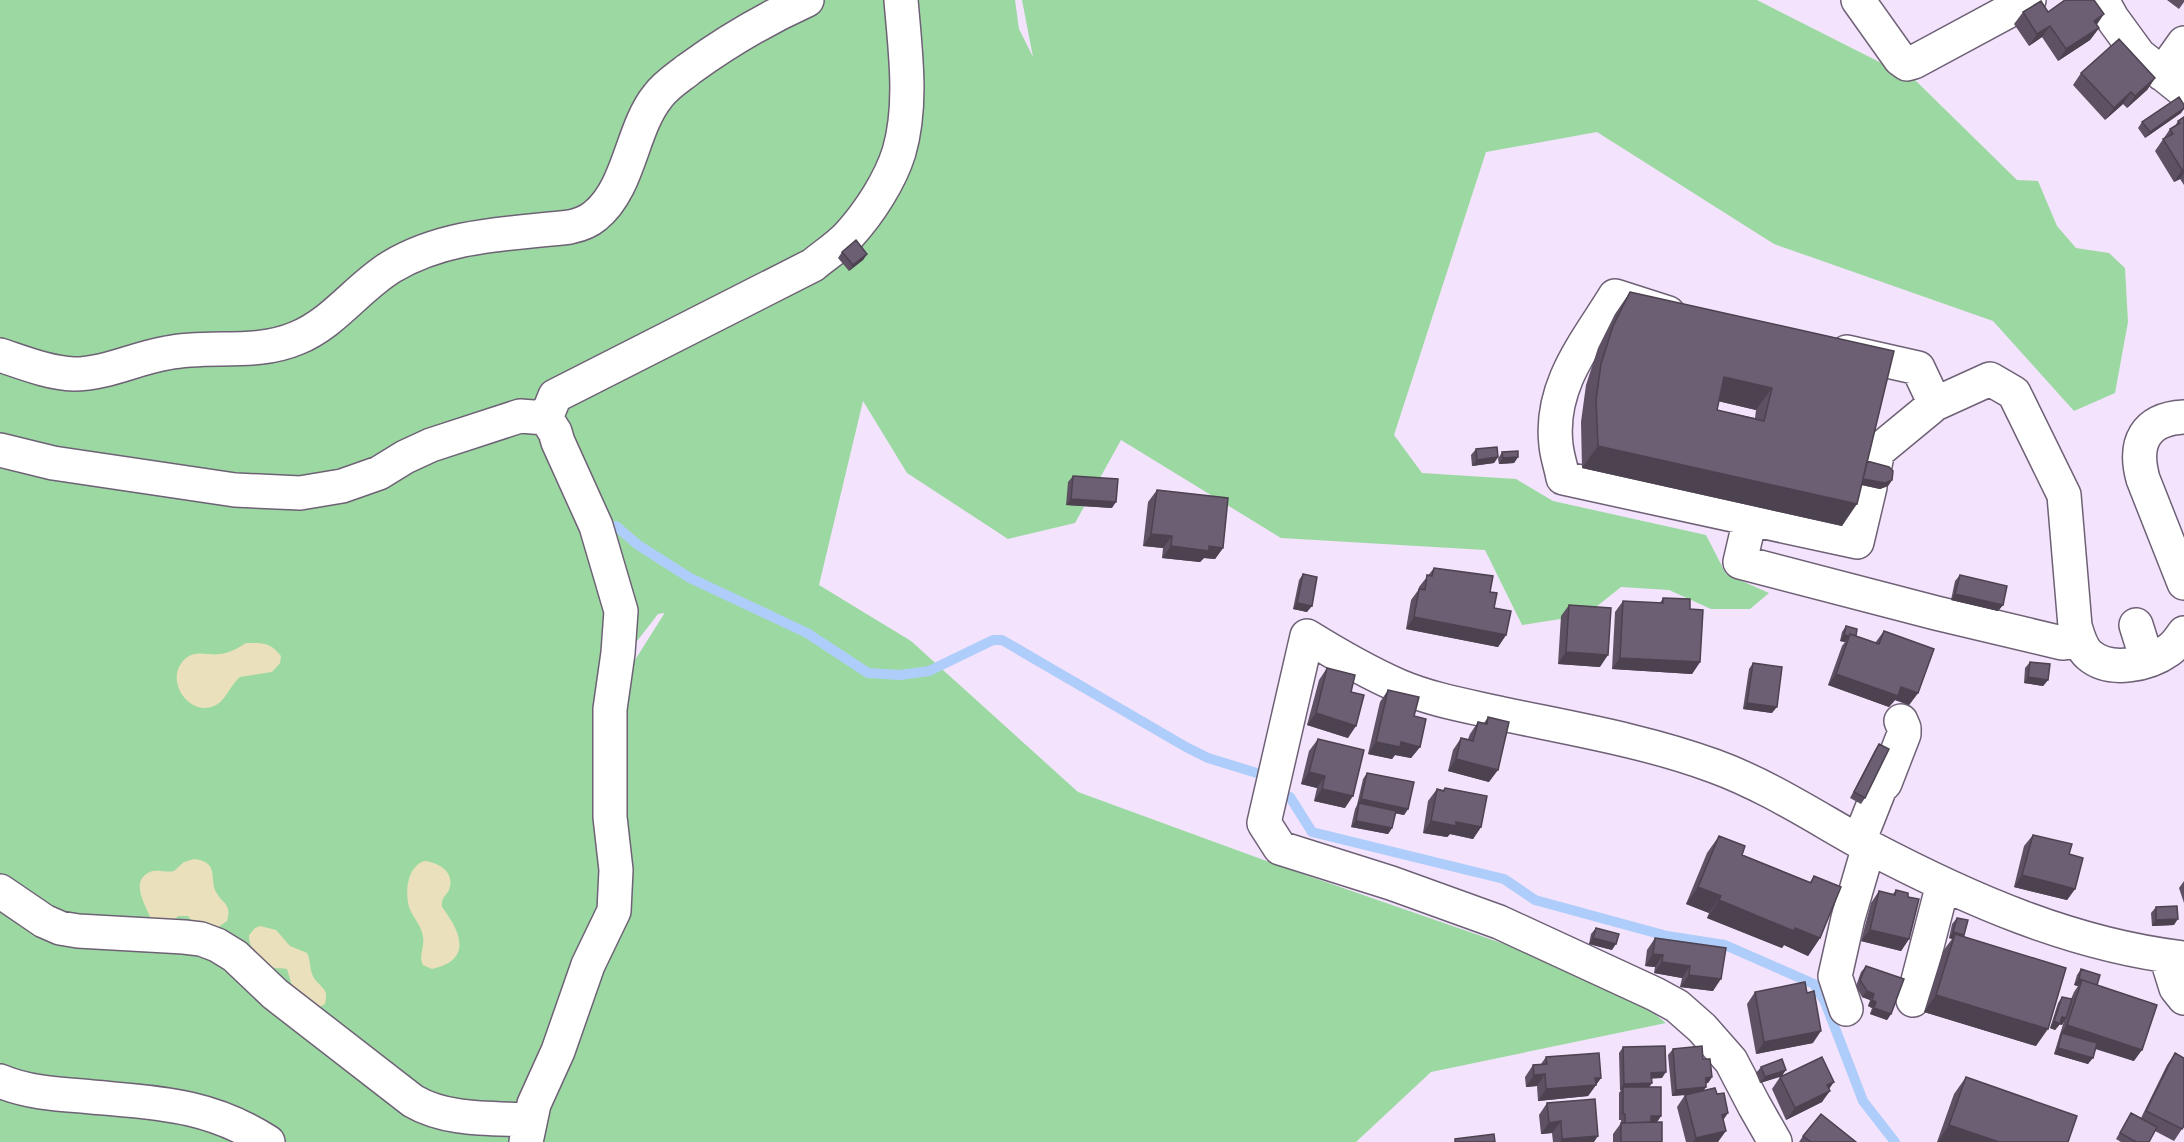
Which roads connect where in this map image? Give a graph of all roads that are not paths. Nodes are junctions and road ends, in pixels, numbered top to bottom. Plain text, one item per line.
1 (807, 0) edge
2 (901, 0) edge
3 (1858, 0) edge
4 (2029, 0) edge
5 (2102, 0) edge
6 (2184, 43) edge
7 (2173, 82) edge
8 (1694, 319) edge
9 (1822, 347) edge
10 (0, 355) edge
11 (1935, 404) junction
12 (2184, 417) edge
13 (546, 418) junction
14 (0, 450) edge
15 (1750, 519) junction
16 (2184, 583) edge
17 (2136, 625) dead end
18 (2184, 633) edge
19 (2080, 641) junction
20 (2147, 660) junction
21 (1901, 721) dead end
22 (1864, 844) junction
23 (1943, 884) junction
24 (0, 891) edge
25 (2175, 957) edge
26 (2184, 998) edge
27 (1913, 1000) dead end
28 (1846, 1008) dead end
29 (0, 1081) edge
30 (528, 1131) edge
31 (1768, 1140) edge
32 (268, 1142) edge

1 - 10 street
2 - 13 street
3 - 4 street
5 - 7 street
6 - 7 street
8 - 15 street
9 - 11 street
11 - 15 street
11 - 19 street
12 - 16 street
13 - 14 street
13 - 30 street
15 - 19 street
17 - 20 street
18 - 20 street
19 - 20 street
21 - 22 street
22 - 23 street
22 - 28 street
22 - 31 street
23 - 25 street
23 - 27 street
24 - 30 street
25 - 26 street
29 - 32 street

